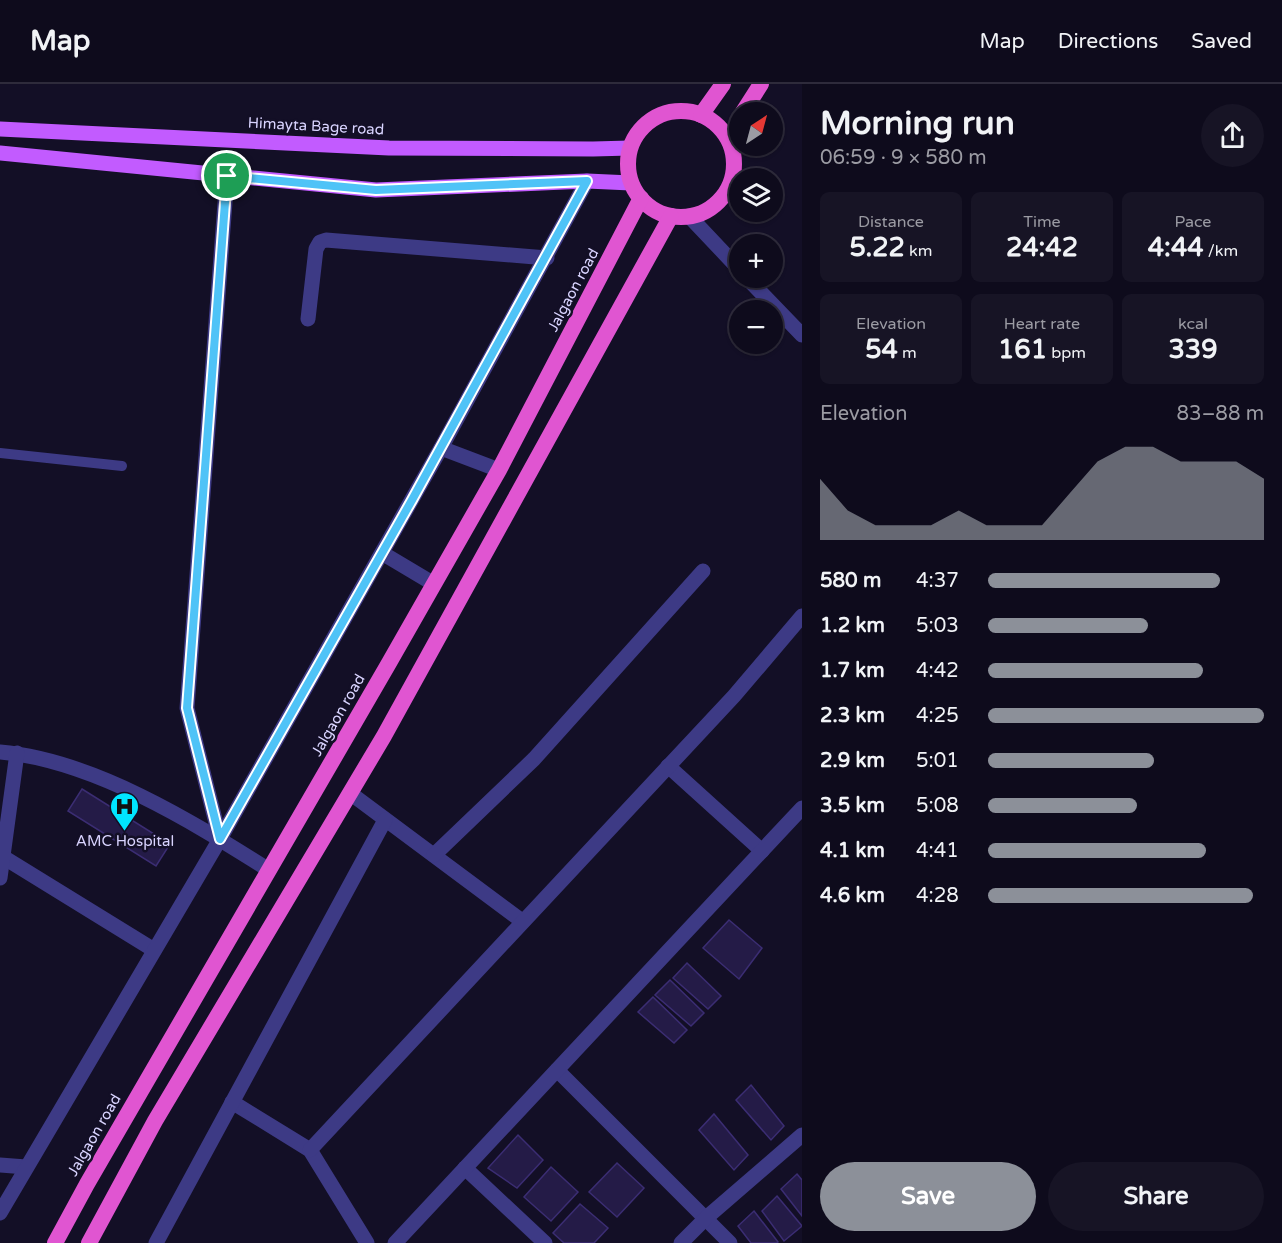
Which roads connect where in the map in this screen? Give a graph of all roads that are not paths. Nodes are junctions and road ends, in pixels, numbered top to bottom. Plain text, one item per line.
1 (723, 84) edge
2 (761, 84) edge
3 (749, 102) edge
4 (701, 115) junction
5 (0, 129) edge
6 (729, 133) edge
7 (726, 137) junction
8 (630, 148) junction
9 (0, 153) edge
10 (227, 176) junction
11 (587, 181) junction
12 (632, 183) junction
13 (641, 198) junction
14 (671, 216) junction
15 (689, 216) junction
16 (547, 258) junction
17 (729, 258) edge
18 (757, 288) edge
19 (308, 319) dead end
20 (802, 334) edge
21 (441, 448) junction
22 (0, 453) edge
23 (122, 466) dead end
24 (499, 470) junction
25 (382, 553) junction
26 (703, 571) dead end
27 (434, 584) junction
28 (802, 616) edge
29 (0, 752) edge
30 (17, 753) junction
31 (668, 766) junction
32 (350, 793) junction
33 (802, 808) edge
34 (385, 820) junction
35 (220, 839) junction
36 (762, 851) junction
37 (434, 855) junction
38 (3, 856) junction
39 (269, 870) junction
40 (0, 878) edge
41 (522, 921) junction
42 (154, 950) junction
43 (557, 1070) junction
44 (232, 1102) junction
45 (802, 1135) edge
46 (310, 1150) junction
47 (0, 1165) edge
48 (26, 1167) junction
49 (465, 1168) junction
50 (0, 1213) edge
51 (706, 1218) junction
52 (55, 1243) edge
53 (89, 1243) edge
54 (156, 1243) edge
55 (367, 1243) edge
56 (394, 1243) edge
57 (546, 1243) edge
58 (681, 1243) edge
59 (730, 1243) edge

1 - 4 highway
2 - 3 highway
4 - 7 highway
4 - 8 highway
5 - 8 main road, Himayta Bage road
6 - 7 highway
7 - 15 highway
8 - 12 highway
9 - 10 main road
10 - 11 main road
10 - 35 street
11 - 12 main road
11 - 16 street
12 - 13 highway
13 - 14 highway
13 - 24 highway, Jalgaon road
14 - 15 highway
14 - 32 highway
15 - 17 street
16 - 19 street
16 - 21 street
18 - 20 street
21 - 24 street
21 - 25 street
22 - 23 lane
24 - 27 highway, Jalgaon road
25 - 27 street
25 - 35 street
26 - 37 street
27 - 39 highway, Jalgaon road
28 - 31 street
29 - 30 street
30 - 35 street
30 - 38 street
31 - 36 street
31 - 41 street
32 - 34 street
32 - 53 highway
33 - 36 street
34 - 37 street
34 - 44 street
35 - 39 street
35 - 42 street
36 - 43 street
37 - 41 street
38 - 40 street
38 - 42 street
39 - 52 highway, Jalgaon road
41 - 46 street
42 - 48 street
43 - 49 street
43 - 51 street
44 - 46 street
44 - 54 street
45 - 51 street
46 - 55 street
47 - 48 street
48 - 50 street
49 - 56 street
49 - 57 street
51 - 58 street
51 - 59 street

